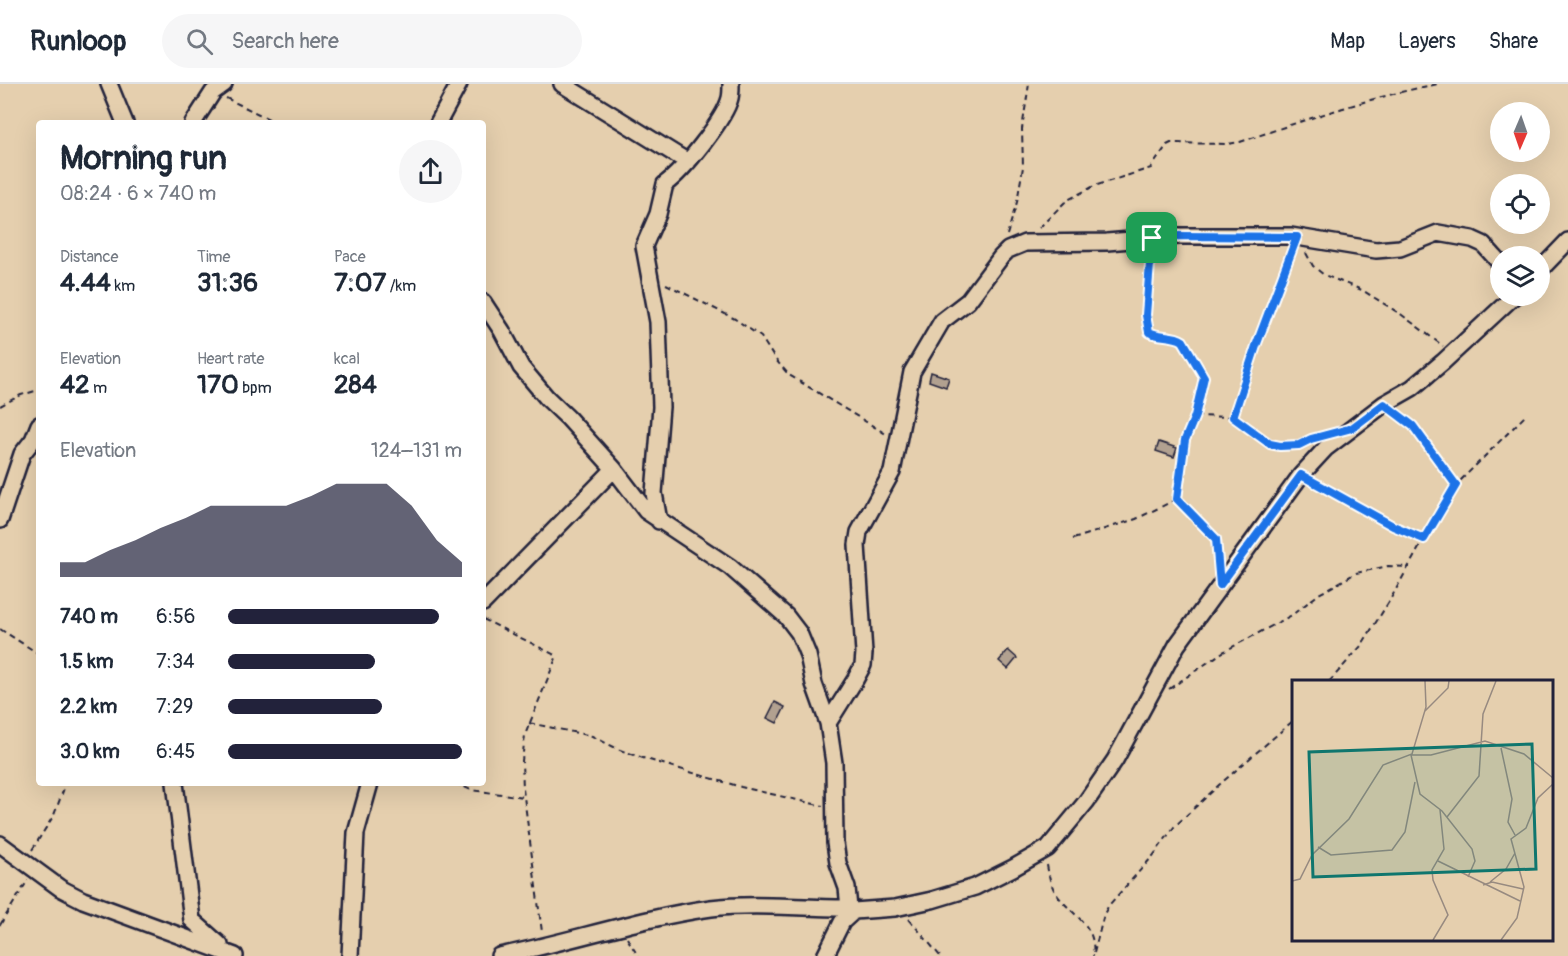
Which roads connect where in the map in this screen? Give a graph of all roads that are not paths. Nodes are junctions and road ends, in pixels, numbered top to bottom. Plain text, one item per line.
1 (109, 84) edge
2 (459, 84) edge
3 (562, 84) edge
4 (731, 84) edge
5 (218, 88) edge
6 (124, 120) edge
7 (195, 120) edge
8 (440, 120) edge
9 (688, 162) junction
10 (1568, 241) edge
11 (1490, 252) edge
12 (1550, 260) edge
13 (1503, 306) edge
14 (486, 307) edge
15 (36, 432) edge
16 (614, 470) junction
17 (0, 520) edge
18 (659, 521) junction
19 (486, 600) edge
20 (828, 723) junction
21 (175, 786) edge
22 (369, 786) edge
23 (0, 844) edge
24 (851, 910) junction
25 (232, 955) edge
26 (350, 956) edge
27 (500, 956) edge
28 (825, 956) edge

1 - 6 street
2 - 8 street
3 - 9 street
4 - 9 street
5 - 7 street
9 - 18 street
10 - 12 street
11 - 20 street
13 - 24 street
14 - 16 street
15 - 17 street
16 - 18 street
16 - 19 street
18 - 20 street
20 - 24 street
21 - 25 street
22 - 26 street
23 - 25 street
24 - 27 street
24 - 28 street

